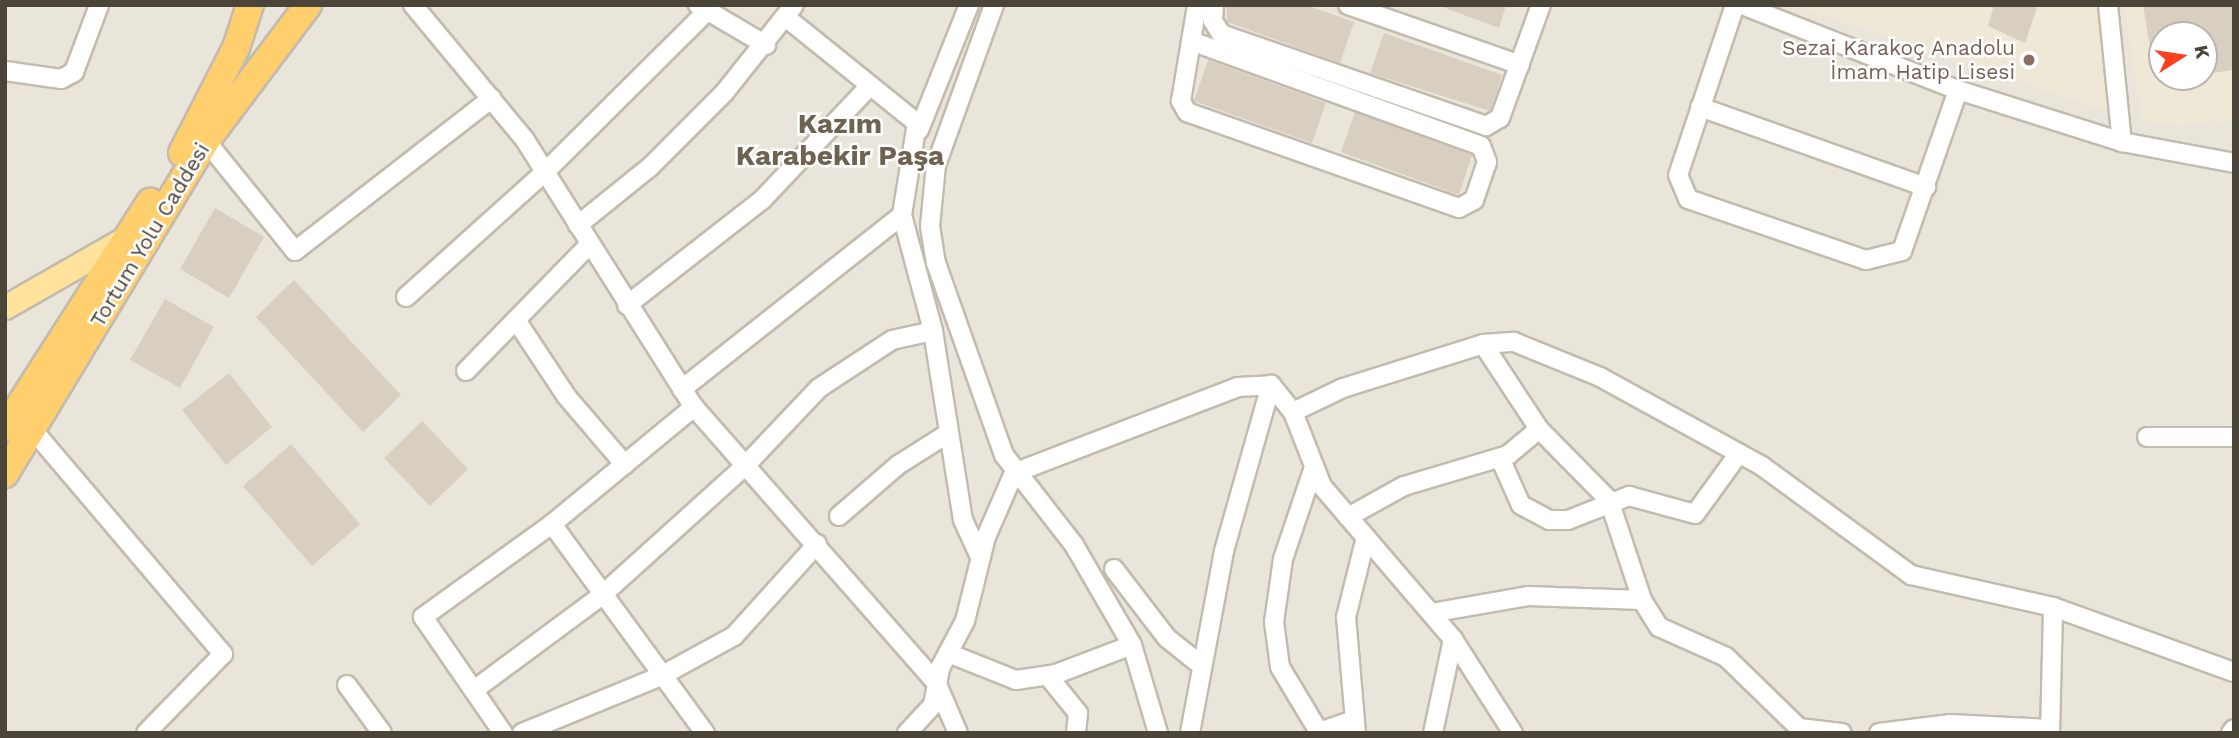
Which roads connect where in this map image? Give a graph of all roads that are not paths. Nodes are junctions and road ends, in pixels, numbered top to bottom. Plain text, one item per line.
1 (99, 5) edge
2 (250, 5) edge
3 (308, 5) edge
4 (413, 5) edge
5 (969, 5) edge
6 (994, 5) edge
7 (1197, 5) edge
8 (1214, 5) edge
9 (1348, 5) edge
10 (1541, 5) edge
11 (1735, 5) edge
12 (1742, 5) edge
13 (2108, 5) edge
14 (702, 8) edge
15 (791, 12) edge
16 (1191, 41) junction
17 (766, 45) junction
18 (1520, 65) junction
19 (5, 71) edge
20 (867, 89) junction
21 (1958, 90) junction
22 (492, 98) junction
23 (1700, 107) junction
24 (919, 130) junction
25 (206, 141) junction
26 (2122, 142) junction
27 (2232, 166) edge
28 (547, 170) junction
29 (1926, 187) junction
30 (902, 215) junction
31 (578, 225) junction
32 (127, 237) junction
33 (587, 246) junction
34 (406, 297) dead end
35 (627, 305) junction
36 (5, 307) edge
37 (516, 320) junction
38 (933, 331) junction
39 (1483, 344) junction
40 (466, 371) dead end
41 (1272, 385) junction
42 (682, 389) junction
43 (694, 407) junction
44 (1293, 412) junction
45 (5, 427) edge
46 (1539, 429) junction
47 (33, 430) junction
48 (947, 434) junction
49 (2147, 437) dead end
50 (2234, 437) edge
51 (1739, 453) junction
52 (1500, 458) junction
53 (625, 465) junction
54 (744, 467) junction
55 (1314, 467) junction
56 (5, 474) edge
57 (1014, 474) junction
58 (1609, 500) junction
59 (839, 516) dead end
60 (1349, 517) junction
61 (552, 524) junction
62 (1366, 537) junction
63 (817, 544) junction
64 (980, 557) junction
65 (1114, 569) dead end
66 (601, 596) junction
67 (1642, 600) junction
68 (2053, 607) junction
69 (1431, 613) junction
70 (1453, 639) junction
71 (1132, 645) junction
72 (948, 653) junction
73 (1202, 666) junction
74 (2232, 668) edge
75 (661, 676) junction
76 (1048, 676) junction
77 (937, 684) junction
78 (347, 685) dead end
79 (474, 690) junction
80 (1355, 726) edge
81 (1798, 730) edge
82 (2050, 731) edge
83 (146, 733) edge
84 (382, 733) edge
85 (503, 733) edge
86 (522, 733) edge
87 (705, 733) edge
88 (907, 733) edge
89 (958, 733) edge
90 (1076, 733) edge
91 (1158, 733) edge
92 (1190, 733) edge
93 (1433, 733) edge
94 (1513, 733) edge
95 (1842, 733) edge
96 (1879, 733) edge

1 - 19 street
2 - 32 highway, Tortum Yolu Caddesi
3 - 25 highway, Tortum Yolu Caddesi
4 - 22 street
5 - 24 street
6 - 57 street
7 - 16 street
8 - 18 street
9 - 18 street
10 - 18 street
11 - 23 street
12 - 21 street
13 - 26 street
14 - 17 street
14 - 28 street
15 - 17 street
15 - 20 street
16 - 16 street
17 - 31 street
20 - 24 street
20 - 35 street
21 - 26 street
21 - 29 street
22 - 25 street
22 - 28 street
23 - 29 street
23 - 29 street
24 - 30 street
25 - 47 highway, Tortum Yolu Caddesi
26 - 27 street
28 - 31 street
28 - 34 street
30 - 38 street
30 - 42 street
31 - 33 street
32 - 36 main road
32 - 45 highway, Tortum Yolu Caddesi
33 - 35 street
33 - 37 street
35 - 42 street
37 - 40 street
37 - 53 street
38 - 48 street
38 - 54 street
39 - 44 street
39 - 46 street
39 - 51 street
41 - 44 street
41 - 57 street
41 - 73 street
42 - 43 street
43 - 53 street
43 - 54 street
44 - 55 street
45 - 47 street
46 - 52 street
46 - 58 street
47 - 56 highway, Tortum Yolu Caddesi
47 - 83 street
48 - 59 street
48 - 64 street
49 - 50 street
51 - 58 street
51 - 68 street
52 - 58 street
52 - 60 street
53 - 61 street
54 - 63 street
54 - 66 street
55 - 60 street
55 - 80 street
57 - 64 street
57 - 71 street
58 - 67 street
60 - 62 street
61 - 66 street
61 - 79 street
62 - 69 street
62 - 80 street
63 - 75 street
63 - 77 street
64 - 72 street
65 - 73 street
66 - 75 street
66 - 79 street
67 - 69 street
67 - 81 street
68 - 74 street
68 - 82 street
69 - 70 street
70 - 93 street
70 - 94 street
71 - 76 street
71 - 91 street
72 - 76 street
72 - 77 street
73 - 92 street
75 - 86 street
75 - 87 street
76 - 90 street
77 - 88 street
77 - 89 street
78 - 84 street
79 - 85 street
81 - 95 street
82 - 96 street

